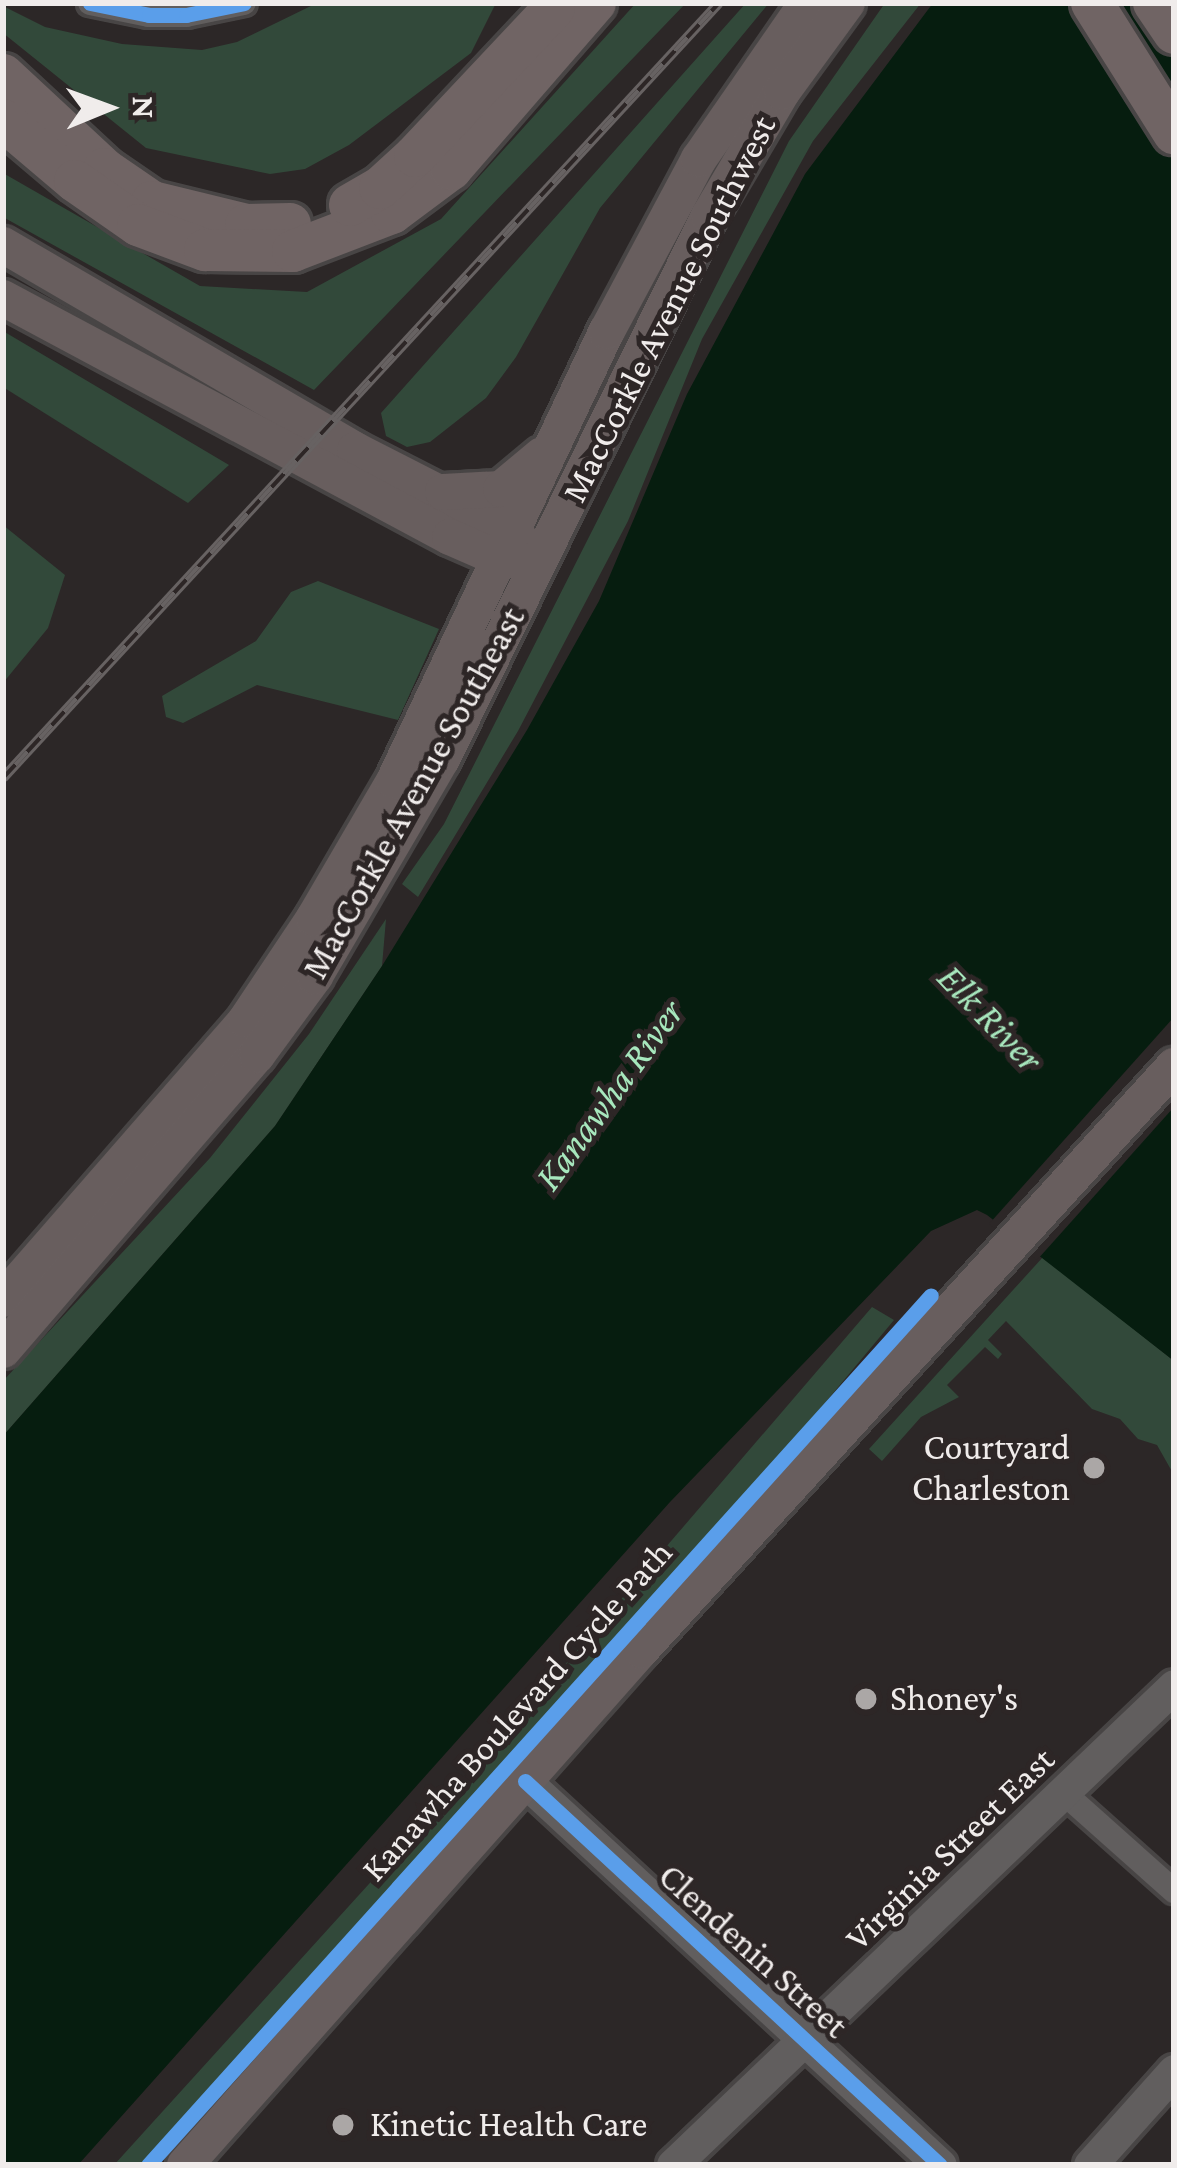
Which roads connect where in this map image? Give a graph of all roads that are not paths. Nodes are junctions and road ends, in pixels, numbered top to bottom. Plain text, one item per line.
1 (90, 3) edge
2 (244, 3) edge
3 (559, 3) edge
4 (600, 3) edge
5 (807, 3) edge
6 (848, 3) edge
7 (1058, 3) edge
8 (1092, 3) edge
9 (1154, 3) edge
10 (542, 31) edge
11 (1174, 33) edge
12 (3, 75) edge
13 (3, 120) edge
14 (1165, 121) edge
15 (3, 245) edge
16 (3, 298) edge
17 (555, 440) junction
18 (426, 506) junction
19 (506, 545) junction
20 (540, 562) junction
21 (459, 647) junction
22 (1174, 1066) edge
23 (3, 1299) edge
24 (3, 1350) edge
25 (1174, 1685) edge
26 (525, 1781) junction
27 (1065, 1794) junction
28 (1174, 1891) edge
29 (806, 2039) junction
30 (1174, 2072) edge
31 (185, 2165) edge
32 (673, 2165) edge
33 (940, 2165) edge
34 (1090, 2165) edge

1 - 2 street
3 - 10 highway
4 - 10 highway
5 - 17 main road, MacCorkle Avenue Southwest
6 - 20 main road, MacCorkle Avenue Southwest
7 - 14 highway
8 - 14 highway
9 - 11 highway
10 - 12 highway
10 - 13 highway
15 - 18 main road
16 - 18 main road
17 - 18 main road
17 - 19 main road, MacCorkle Avenue Southwest
18 - 19 main road
18 - 21 main road
19 - 20 main road
19 - 21 main road, MacCorkle Avenue Southeast
20 - 24 main road, MacCorkle Avenue Southeast
21 - 23 main road, MacCorkle Avenue Southeast
22 - 26 main road
25 - 27 main road, Virginia Street East
26 - 29 main road, Clendenin Street
26 - 31 main road
27 - 28 street
27 - 29 main road, Virginia Street East
29 - 32 main road, Virginia Street East
29 - 33 main road, Clendenin Street
30 - 34 main road

